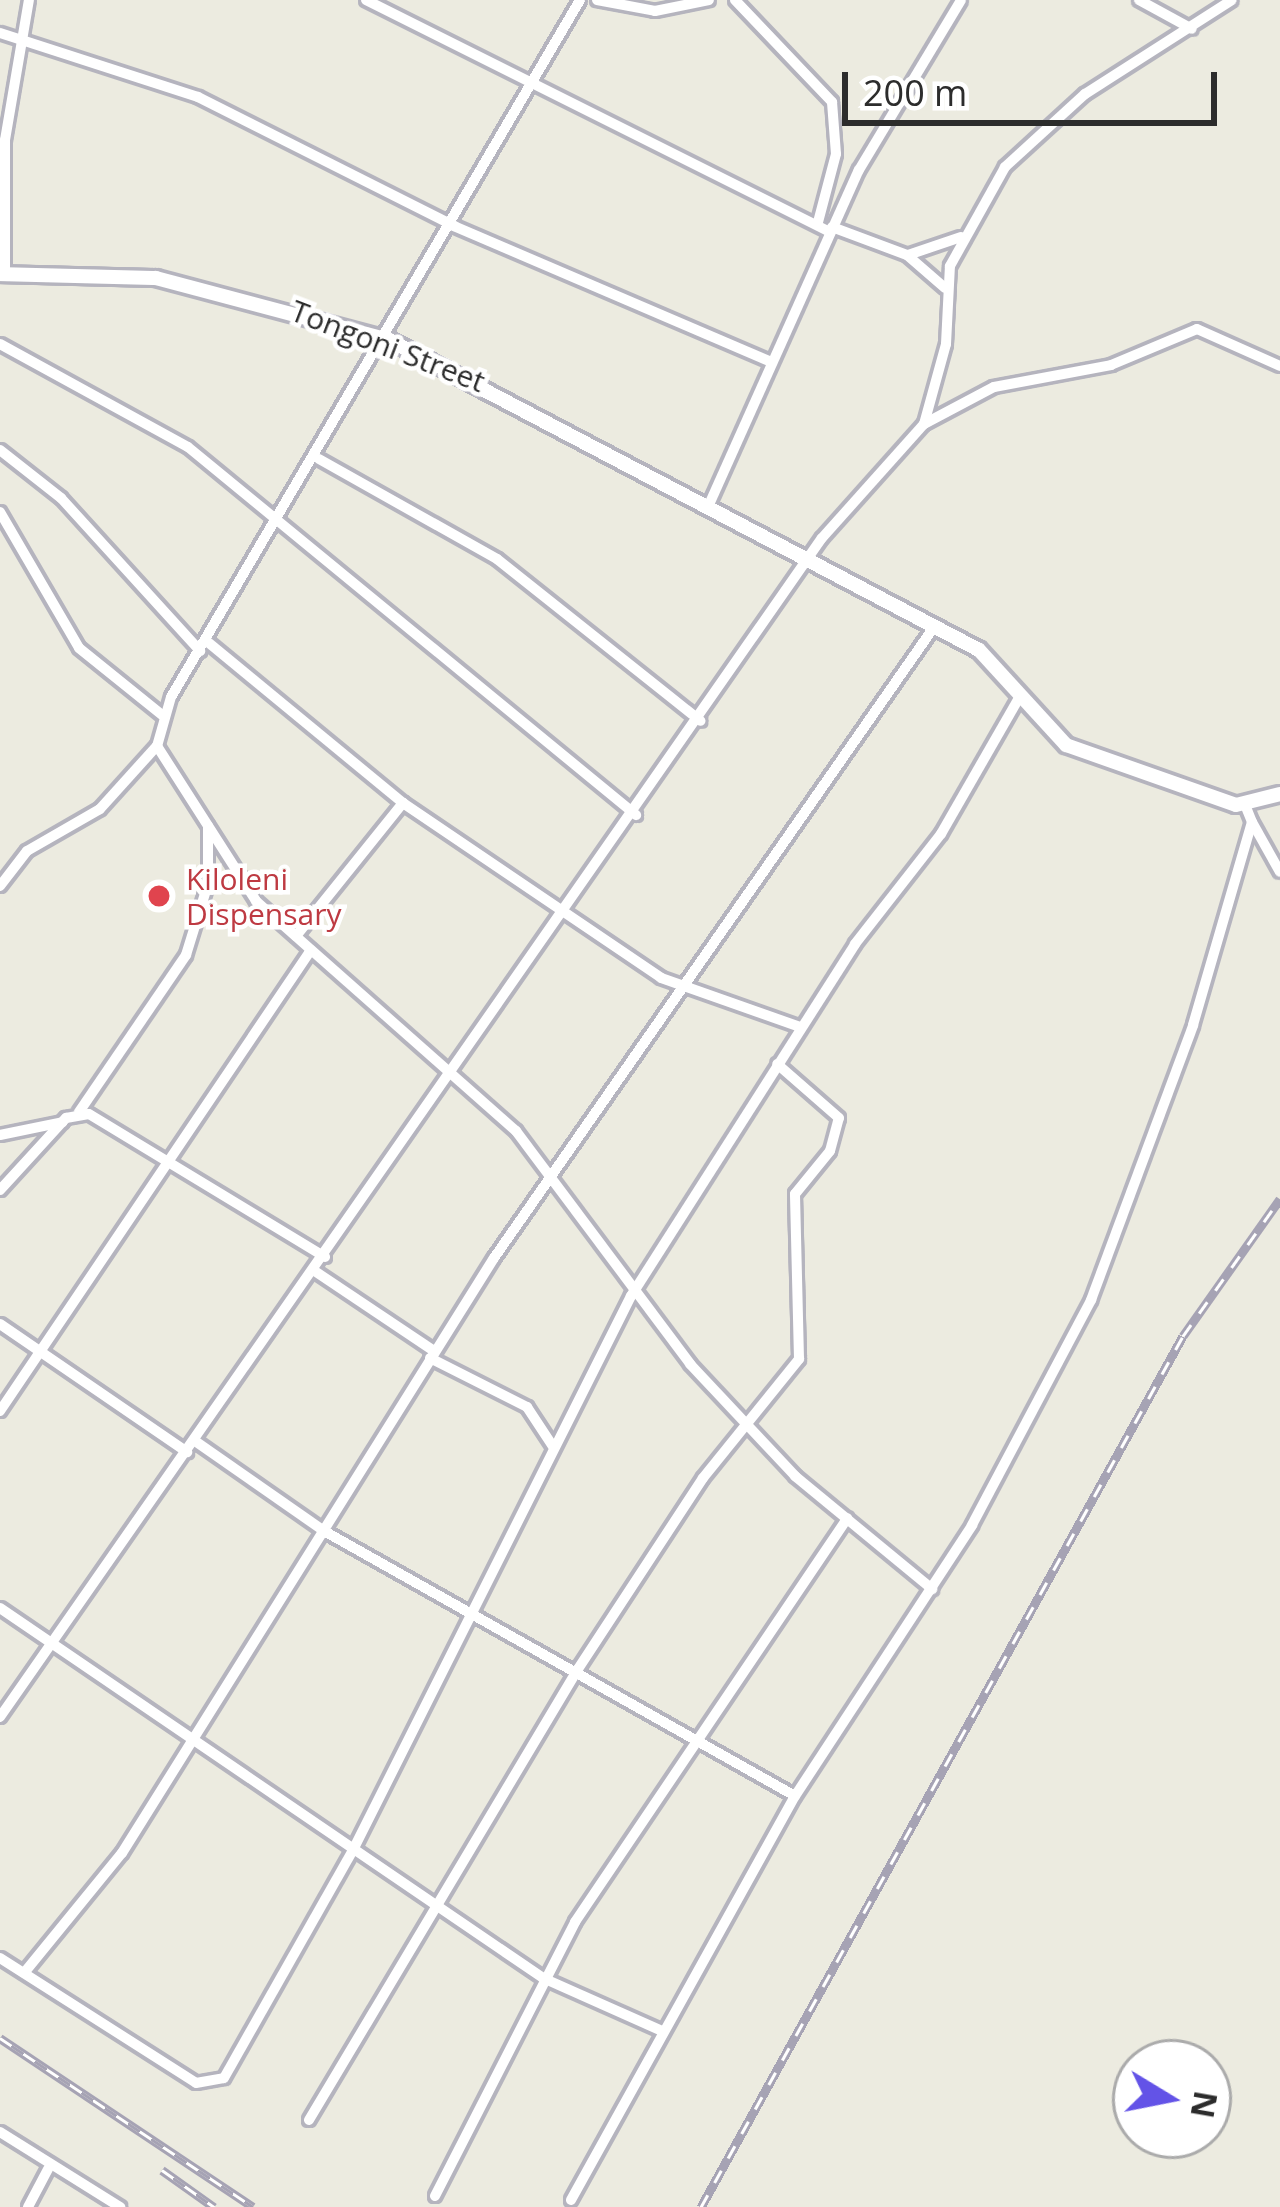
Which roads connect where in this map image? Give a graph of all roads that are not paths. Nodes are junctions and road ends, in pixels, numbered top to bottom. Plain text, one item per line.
1 (29, 0) edge
2 (366, 0) edge
3 (580, 0) edge
4 (597, 0) edge
5 (709, 0) edge
6 (735, 0) edge
7 (962, 0) edge
8 (1139, 0) edge
9 (1232, 0) edge
10 (1192, 29) junction
11 (0, 33) edge
12 (16, 38) junction
13 (532, 87) junction
14 (818, 223) junction
15 (454, 226) junction
16 (831, 229) junction
17 (962, 237) junction
18 (908, 255) junction
19 (2, 274) edge
20 (945, 288) junction
21 (389, 340) junction
22 (0, 344) edge
23 (771, 362) junction
24 (1280, 366) edge
25 (924, 424) junction
26 (0, 450) edge
27 (319, 459) junction
28 (708, 507) junction
29 (0, 512) edge
30 (278, 518) junction
31 (804, 566) junction
32 (934, 627) junction
33 (204, 647) junction
34 (1019, 698) junction
35 (162, 715) junction
36 (701, 721) junction
37 (157, 746) junction
38 (1280, 794) edge
39 (403, 803) junction
40 (1249, 814) junction
41 (636, 815) junction
42 (208, 823) junction
43 (1280, 872) edge
44 (0, 886) edge
45 (568, 914) junction
46 (296, 936) junction
47 (311, 950) junction
48 (681, 988) junction
49 (800, 1027) junction
50 (777, 1064) junction
51 (452, 1078) junction
52 (79, 1112) junction
53 (63, 1122) junction
54 (0, 1135) edge
55 (171, 1162) junction
56 (549, 1175) junction
57 (0, 1190) edge
58 (325, 1257) junction
59 (316, 1272) junction
60 (631, 1296) junction
61 (0, 1324) edge
62 (432, 1354) junction
63 (46, 1355) junction
64 (0, 1411) edge
65 (749, 1420) junction
66 (191, 1447) junction
67 (554, 1449) junction
68 (847, 1518) junction
69 (324, 1531) junction
70 (932, 1588) junction
71 (0, 1608) edge
72 (466, 1608) junction
73 (51, 1644) junction
74 (578, 1669) junction
75 (0, 1717) edge
76 (698, 1738) junction
77 (191, 1742) junction
78 (795, 1796) junction
79 (353, 1850) junction
80 (438, 1905) junction
81 (0, 1958) edge
82 (25, 1973) junction
83 (543, 1978) junction
84 (662, 2031) junction
85 (309, 2120) dead end
86 (0, 2132) edge
87 (48, 2169) junction
88 (435, 2196) dead end
89 (571, 2200) dead end
90 (115, 2206) edge
91 (28, 2207) edge

1 - 12 street
2 - 13 street
3 - 13 street
4 - 5 street
6 - 14 street
7 - 16 street
8 - 10 street
9 - 10 street
10 - 17 street
11 - 12 street
12 - 15 street
12 - 19 street
13 - 14 street
13 - 15 street
14 - 16 street
15 - 21 street
15 - 23 street
16 - 18 street
16 - 23 street
17 - 18 street
17 - 20 street
18 - 20 street
19 - 21 street, Tongoni Street
20 - 25 street
21 - 27 street
21 - 28 street, Tongoni Street
22 - 30 street
23 - 28 street
24 - 25 street
25 - 31 street
26 - 33 street
27 - 30 street
27 - 36 street
28 - 31 street, Tongoni Street
29 - 35 street
30 - 33 street
30 - 41 street
31 - 32 street, Tongoni Street
31 - 36 street
32 - 34 street, Tongoni Street
32 - 48 street
33 - 35 street
33 - 39 street
34 - 40 street, Tongoni Street
34 - 49 street
35 - 37 street
36 - 41 street
37 - 42 street
37 - 44 street
38 - 40 street
39 - 45 street
39 - 46 street
40 - 43 street
40 - 70 street
41 - 45 street
42 - 46 street
42 - 52 street
45 - 48 street
45 - 51 street
46 - 47 street
47 - 51 street
47 - 55 street
48 - 49 street
48 - 56 street
49 - 50 street
50 - 60 street
50 - 65 street
51 - 56 street
51 - 58 street
52 - 53 street
52 - 55 street
53 - 54 street
53 - 57 street
55 - 58 street
55 - 63 street
56 - 60 street
56 - 62 street
58 - 59 street
59 - 62 street
59 - 66 street
60 - 65 street
60 - 67 street
61 - 63 street
62 - 67 street
62 - 69 street
63 - 64 street
63 - 66 street
65 - 68 street
65 - 74 street
66 - 69 street
66 - 73 street
67 - 72 street
68 - 70 street
68 - 76 street
69 - 72 street
69 - 77 street
70 - 78 street
71 - 73 street
72 - 74 street
72 - 79 street
73 - 75 street
73 - 77 street
74 - 76 street
74 - 80 street
76 - 78 street
76 - 83 street
77 - 79 street
77 - 82 street
78 - 84 street
79 - 80 street
79 - 82 street
80 - 83 street
80 - 85 street
81 - 82 street
83 - 84 street
83 - 88 street
84 - 89 street
86 - 87 street
87 - 90 street
87 - 91 street

